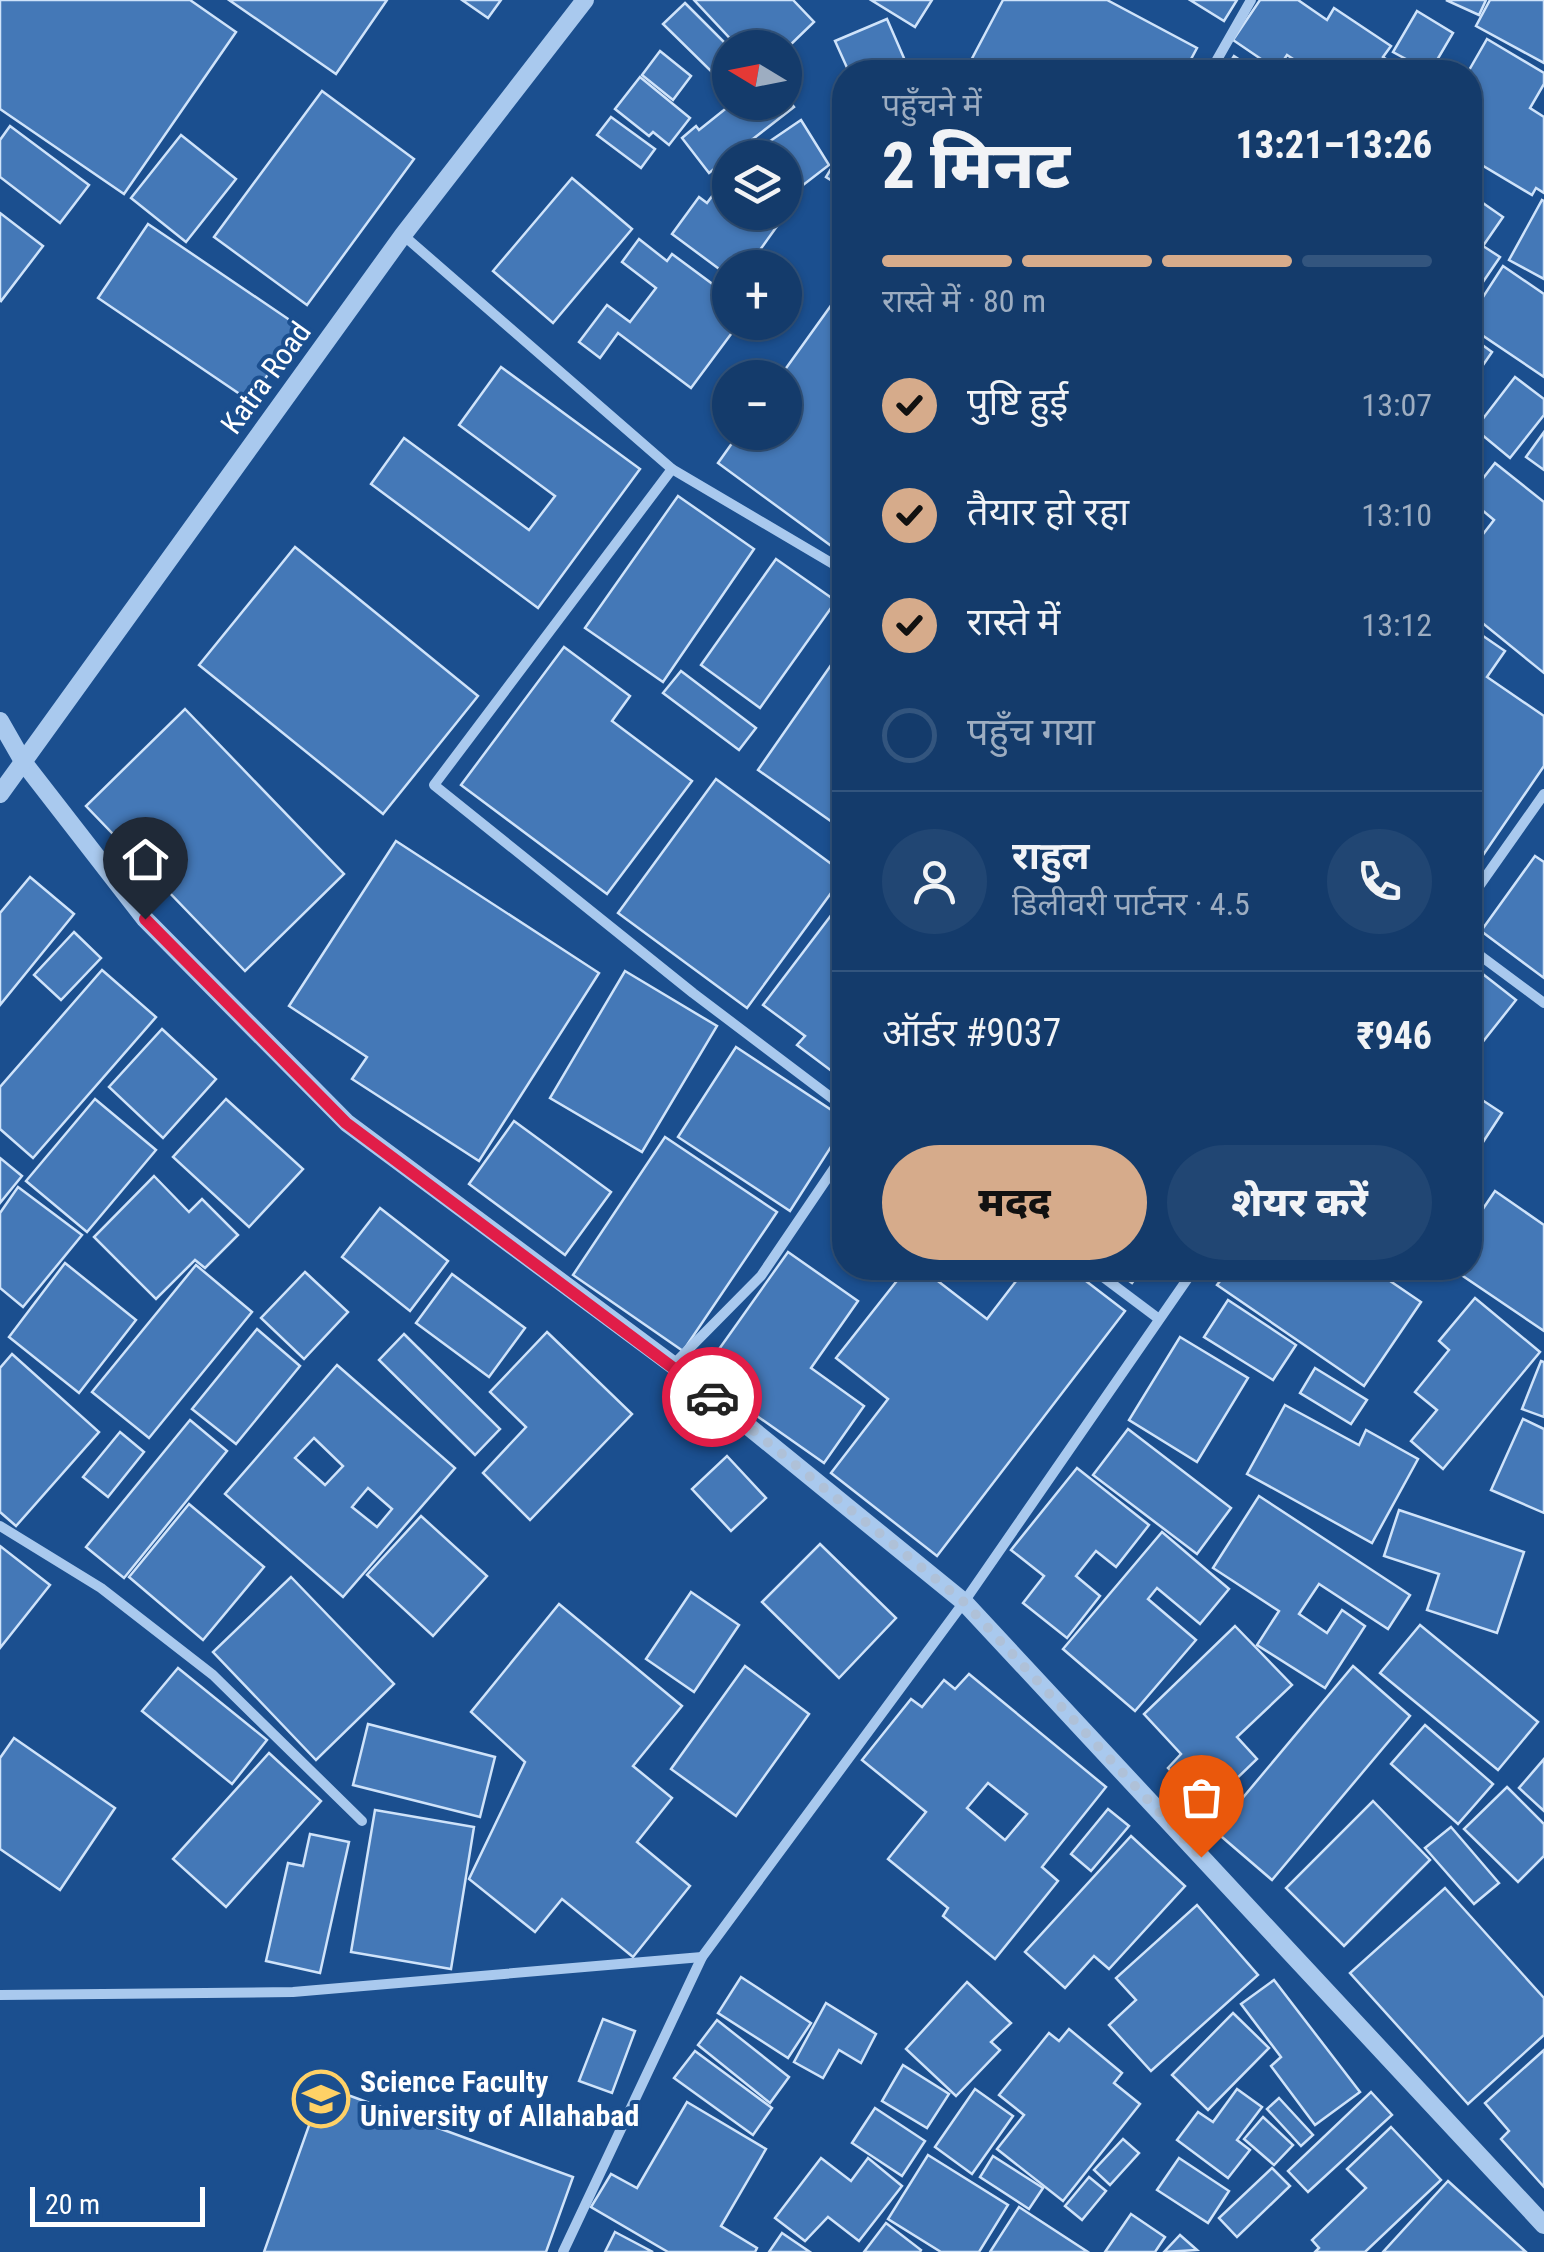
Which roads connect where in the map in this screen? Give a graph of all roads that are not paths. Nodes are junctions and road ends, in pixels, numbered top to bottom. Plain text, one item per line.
1 (585, 0) edge
2 (1250, 0) edge
3 (1217, 60) edge
4 (402, 236) junction
5 (672, 469) junction
6 (832, 563) edge
7 (0, 720) edge
8 (24, 763) junction
9 (0, 794) edge
10 (1544, 794) edge
11 (1482, 882) edge
12 (1482, 957) edge
13 (1544, 1003) edge
14 (832, 1098) edge
15 (832, 1171) edge
16 (1106, 1280) edge
17 (1187, 1280) edge
18 (1160, 1319) junction
19 (673, 1365) junction
20 (0, 1526) edge
21 (964, 1602) junction
22 (362, 1822) dead end
23 (702, 1958) junction
24 (0, 1996) edge
25 (1544, 2225) edge
26 (563, 2252) edge

1 - 4 street, Katra Road
2 - 3 street
4 - 5 street
4 - 8 street, Katra Road
5 - 6 street
5 - 14 street
7 - 8 street
8 - 9 street, Katra Road
8 - 19 street
10 - 11 street
12 - 13 street
15 - 19 street
16 - 18 street
17 - 18 street
18 - 21 street
19 - 21 street
20 - 22 street
21 - 23 street
21 - 25 street
23 - 24 street
23 - 26 street

